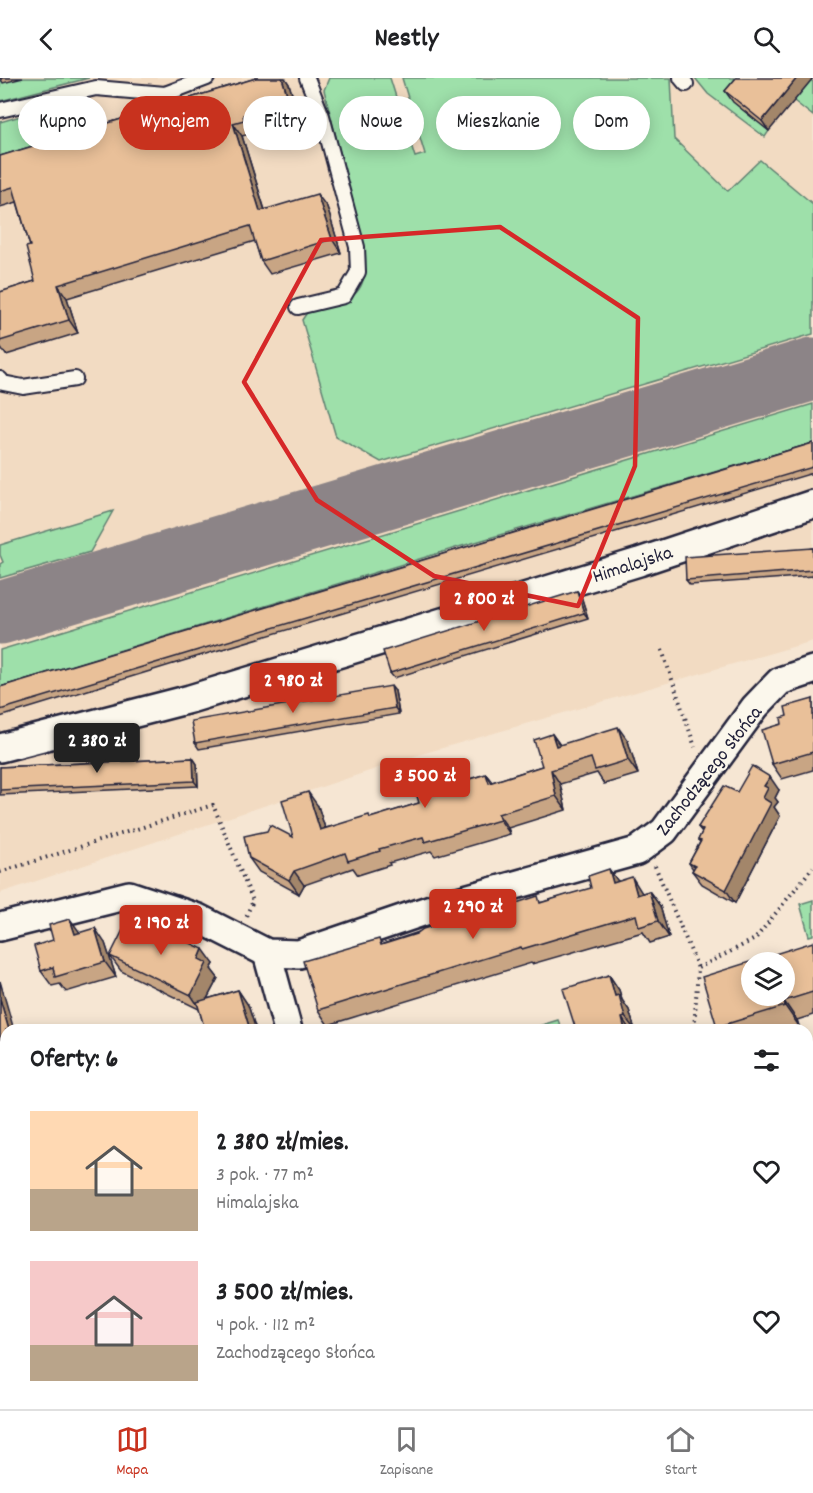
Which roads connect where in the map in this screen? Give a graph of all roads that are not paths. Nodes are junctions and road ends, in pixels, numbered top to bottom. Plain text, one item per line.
1 (207, 78) edge
2 (308, 78) edge
3 (0, 110) edge
4 (298, 307) dead end
5 (0, 379) edge
6 (75, 380) dead end
7 (813, 504) edge
8 (813, 670) edge
9 (0, 748) edge
10 (7, 925) edge
11 (267, 953) junction
12 (286, 1024) edge

1 - 3 lane
2 - 4 lane
5 - 6 lane
7 - 9 street, Himalajska
8 - 11 street, Zachodzącego Słońca
10 - 11 street, Zachodzącego Słońca
11 - 12 street

